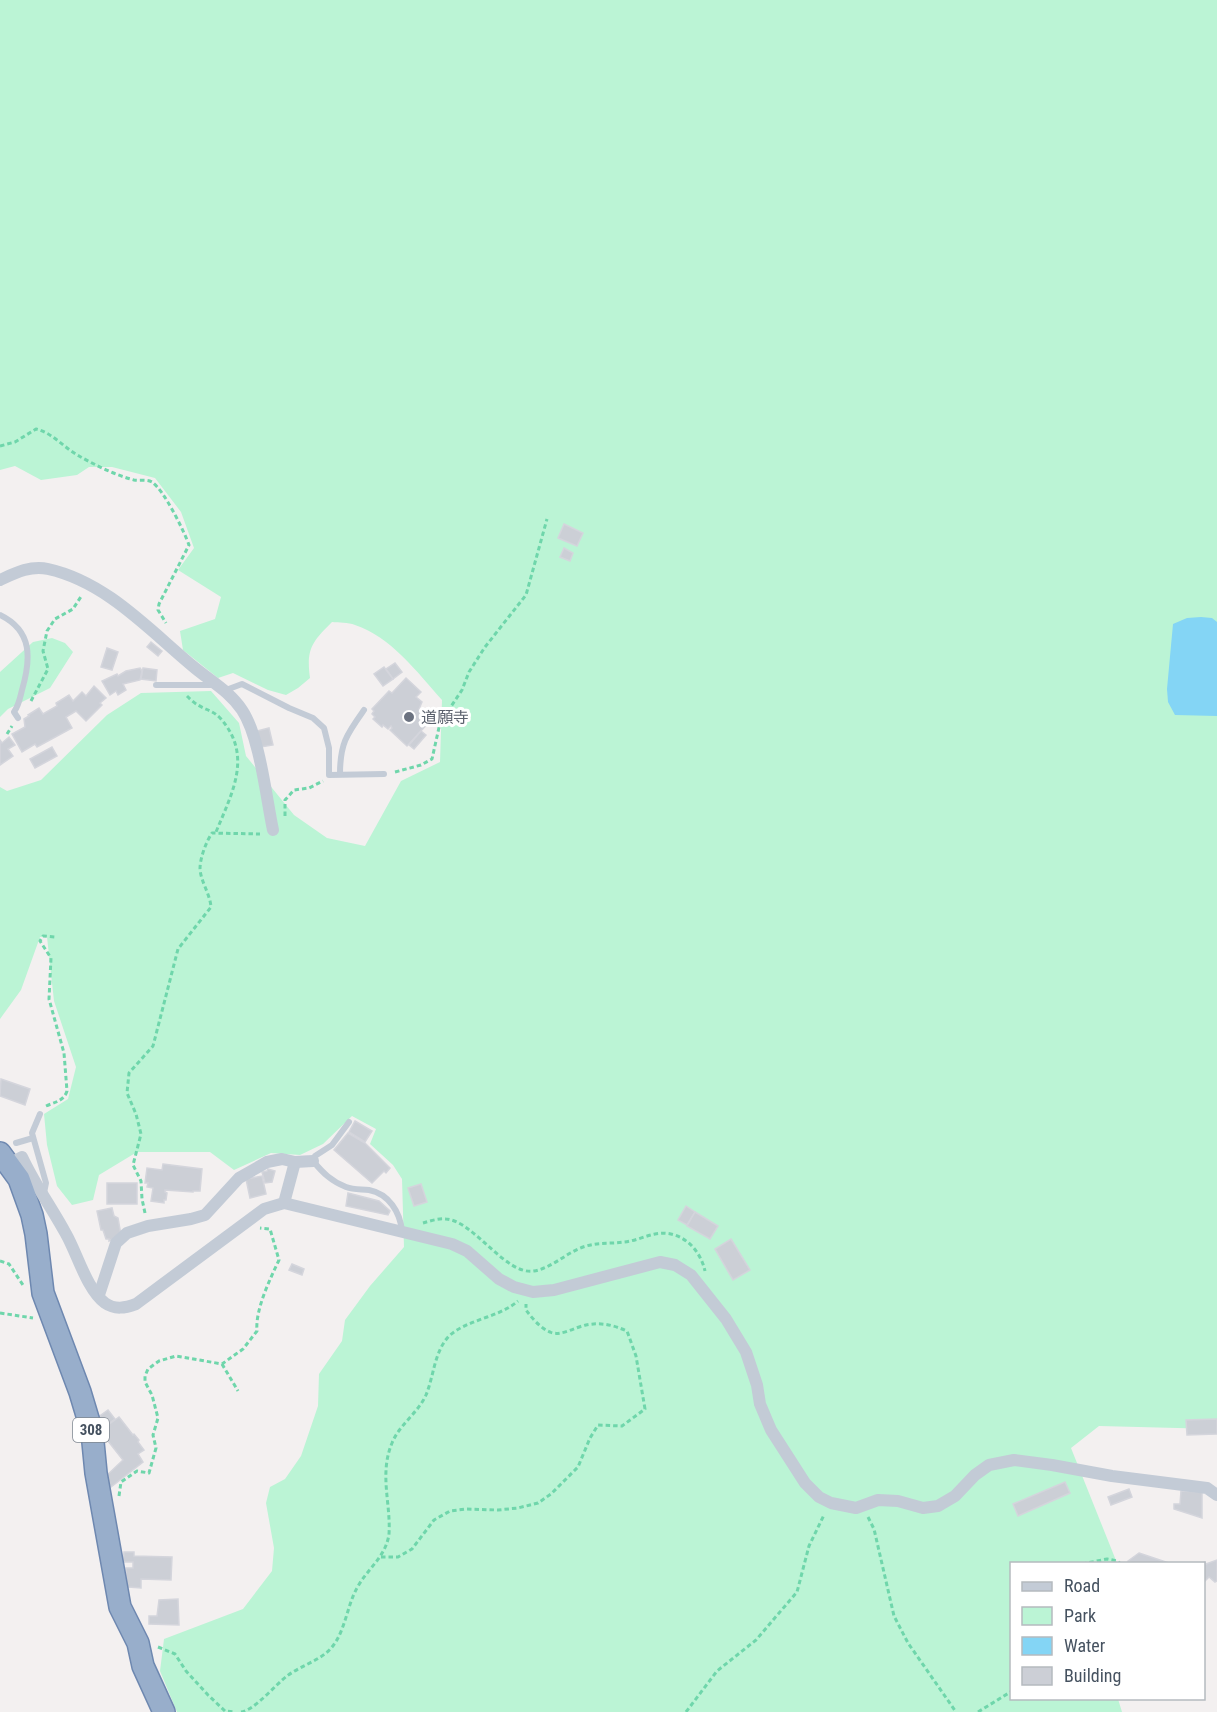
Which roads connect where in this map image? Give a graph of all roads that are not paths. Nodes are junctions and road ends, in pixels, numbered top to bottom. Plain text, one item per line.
1 (0, 580) edge
2 (0, 615) edge
3 (156, 685) dead end
4 (221, 687) junction
5 (364, 710) dead end
6 (18, 718) road end
7 (340, 774) junction
8 (384, 774) road end
9 (273, 830) road end
10 (40, 1114) road end
11 (350, 1122) dead end
12 (33, 1138) junction
13 (8, 1153) edge
14 (313, 1161) junction
15 (295, 1162) junction
16 (43, 1197) junction
17 (284, 1203) junction
18 (406, 1232) junction
19 (99, 1295) junction
20 (1217, 1495) edge
21 (164, 1712) edge

1 - 4 street
2 - 6 lane
3 - 4 lane
4 - 7 lane
4 - 9 street
5 - 7 lane
7 - 8 lane
10 - 12 lane
11 - 14 lane
12 - 13 lane
12 - 16 lane
13 - 16 street
13 - 21 highway, 308
14 - 15 street
14 - 18 lane
15 - 17 street
15 - 19 street
16 - 19 street
17 - 18 street
17 - 19 street
18 - 20 street

